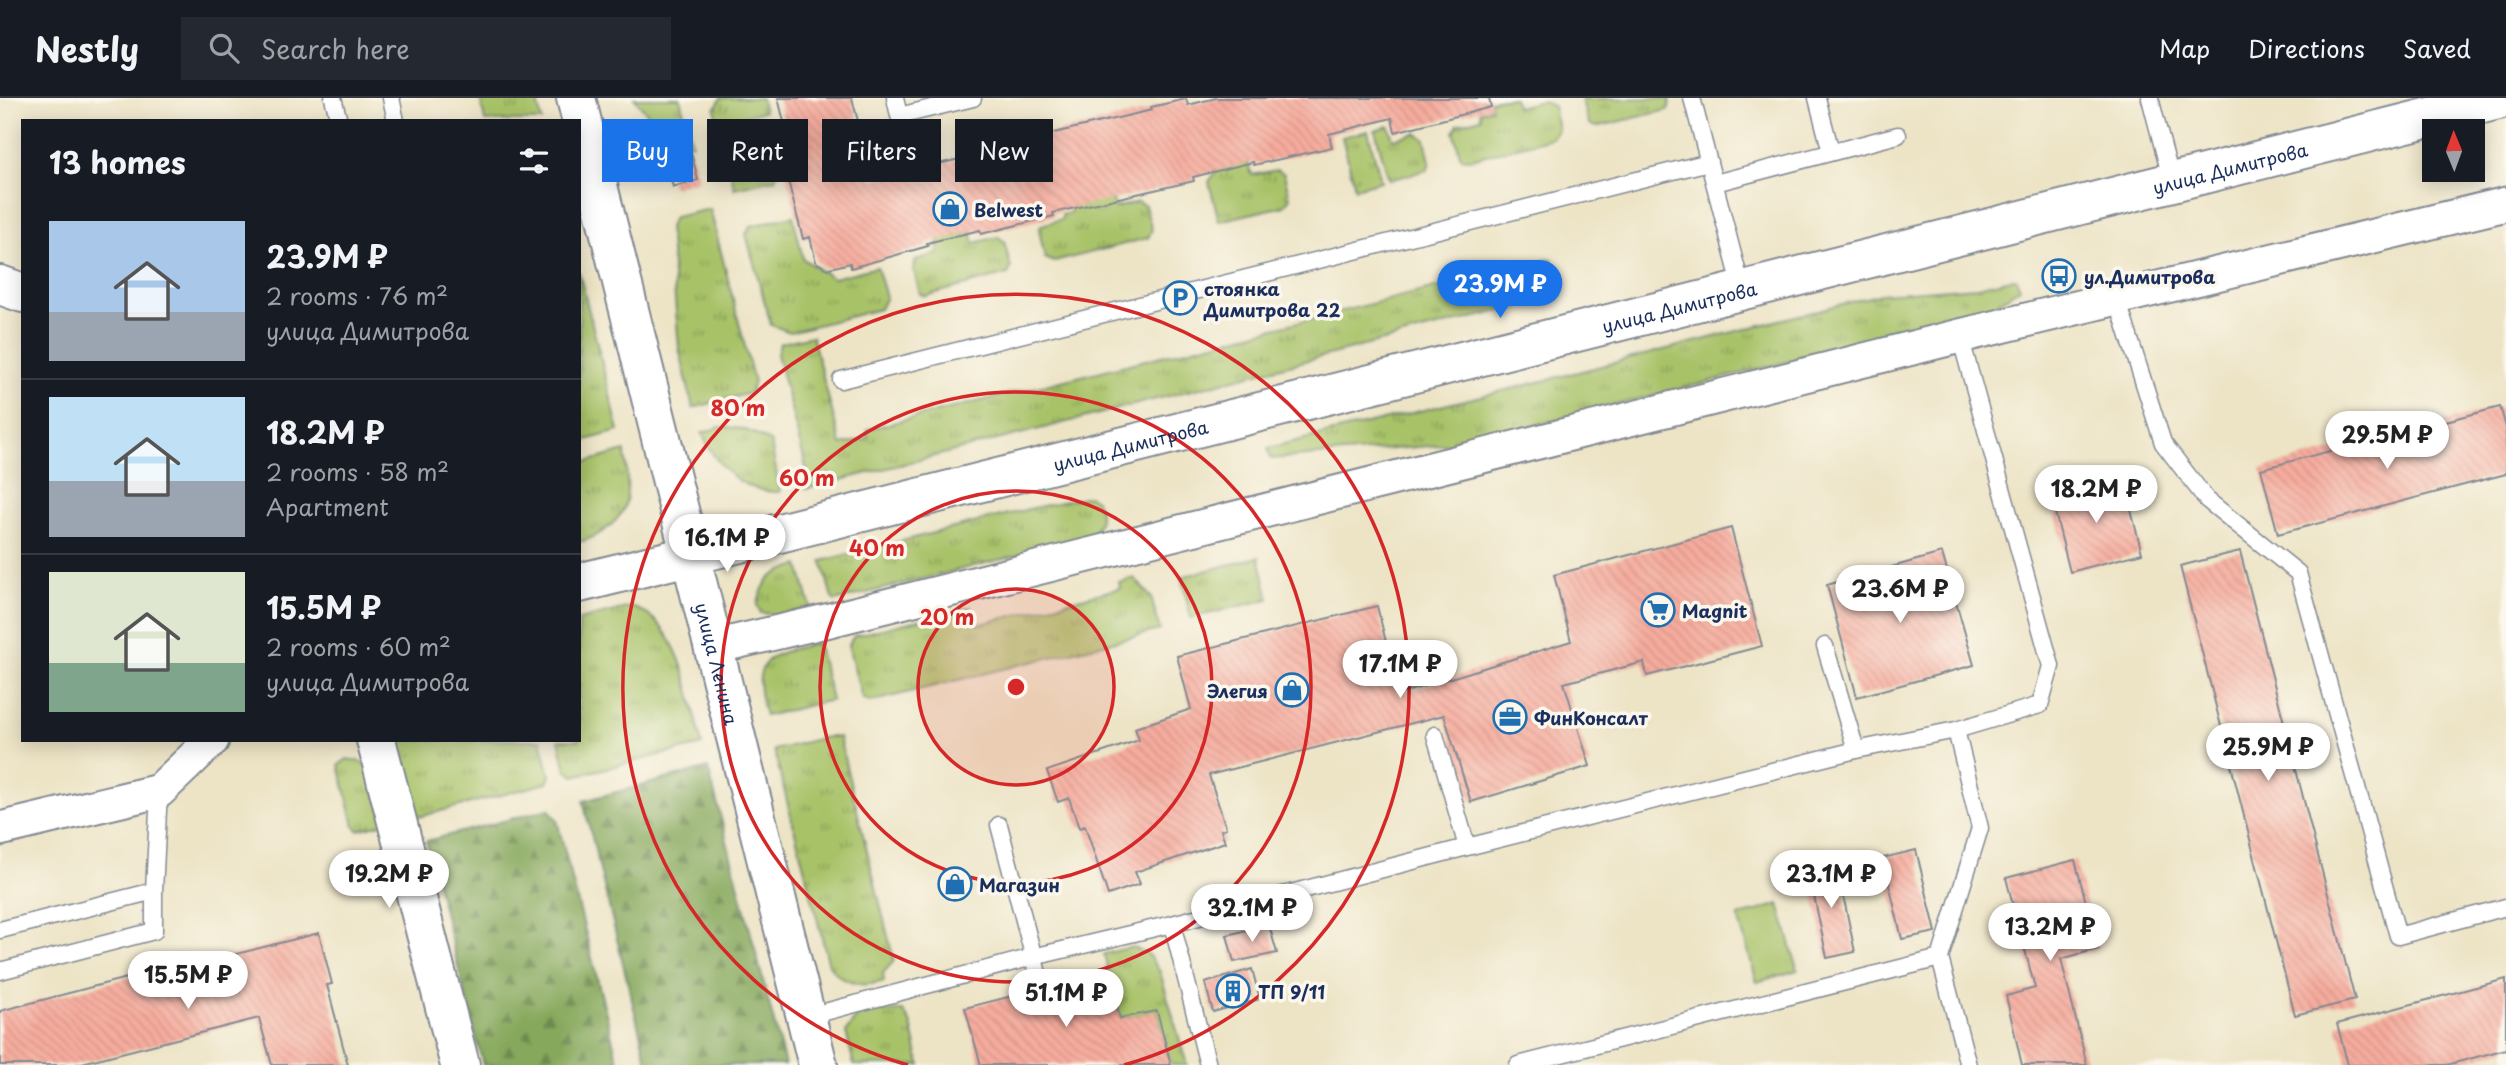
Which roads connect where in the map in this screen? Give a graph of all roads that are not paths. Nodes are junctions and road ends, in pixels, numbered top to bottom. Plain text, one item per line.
1 (333, 98) edge
2 (391, 98) edge
3 (576, 98) edge
4 (895, 98) edge
5 (973, 98) edge
6 (1692, 98) edge
7 (1817, 98) edge
8 (2150, 98) edge
9 (2506, 98) edge
10 (338, 119) edge
11 (396, 119) edge
12 (1898, 135) dead end
13 (1831, 152) junction
14 (1709, 162) junction
15 (2172, 182) junction
16 (1714, 183) junction
17 (2506, 204) edge
18 (0, 285) edge
19 (1742, 289) junction
20 (21, 292) edge
21 (2117, 299) junction
22 (1960, 336) junction
23 (841, 380) dead end
24 (692, 555) junction
25 (581, 583) edge
26 (1825, 646) dead end
27 (714, 647) junction
28 (1956, 730) junction
29 (1435, 734) dead end
30 (210, 742) edge
31 (377, 742) edge
32 (1856, 750) junction
33 (159, 791) junction
34 (999, 825) dead end
35 (0, 829) edge
36 (1467, 847) junction
37 (154, 891) junction
38 (2506, 907) edge
39 (1172, 924) junction
40 (0, 930) edge
41 (1033, 957) junction
42 (1940, 958) junction
43 (0, 971) edge
44 (1042, 989) dead end
45 (806, 1017) junction
46 (460, 1065) edge
47 (818, 1065) edge
48 (1208, 1065) edge
49 (1518, 1065) edge
50 (1968, 1065) edge

1 - 10 lane
2 - 11 lane
3 - 24 main road, улица Ленина
4 - 5 lane
6 - 14 lane
7 - 13 lane
8 - 15 lane
9 - 15 main road, улица Димитрова
12 - 13 lane
13 - 16 lane
14 - 16 lane
14 - 23 lane
15 - 19 main road, улица Димитрова
16 - 19 lane
17 - 21 street
18 - 20 main road
19 - 24 main road, улица Димитрова
21 - 22 street
21 - 38 lane
22 - 27 street
22 - 28 lane
24 - 25 main road, улица Димитрова
24 - 27 main road, улица Ленина
26 - 32 lane
27 - 45 main road, улица Ленина
28 - 32 lane
28 - 42 lane
29 - 36 lane
30 - 33 street
31 - 46 main road
32 - 36 lane
33 - 35 street
33 - 37 lane
34 - 41 lane
36 - 39 lane
37 - 40 lane
37 - 43 lane
39 - 41 lane
39 - 48 lane
41 - 44 lane
41 - 45 lane
42 - 49 lane
42 - 50 lane
45 - 47 main road, улица Ленина

